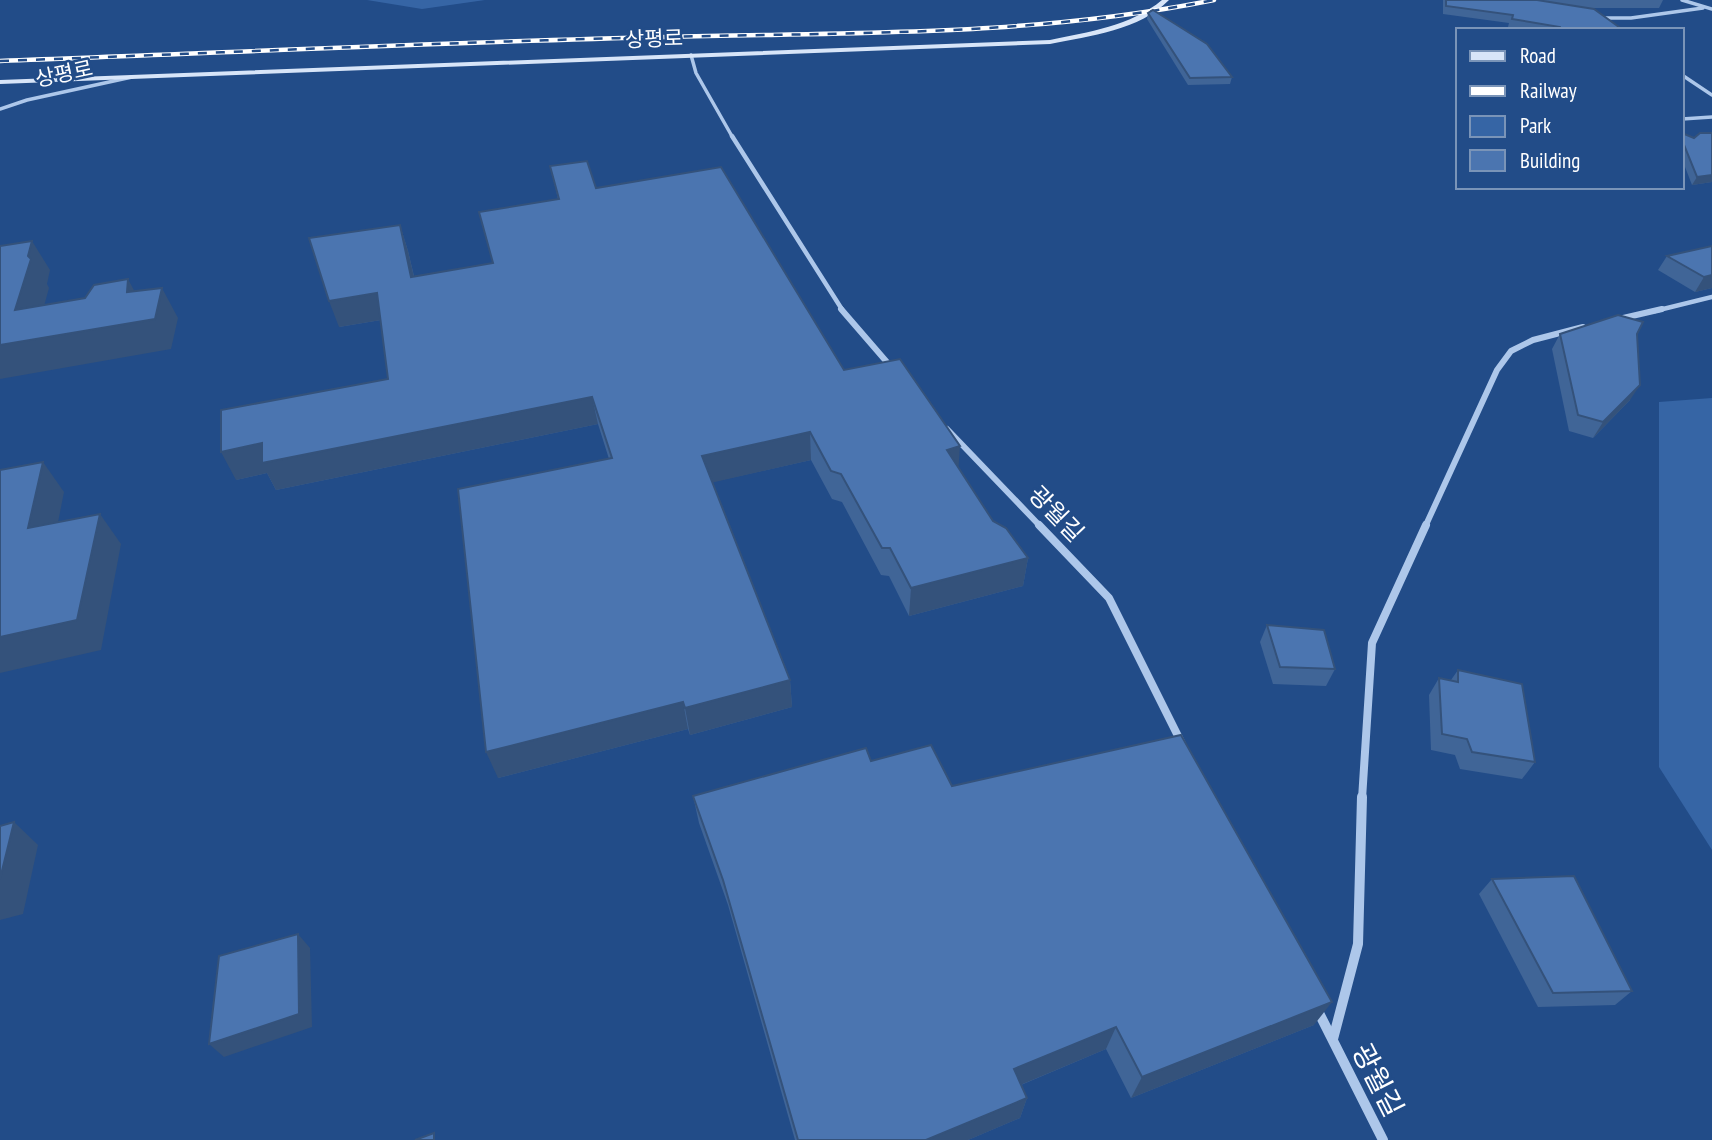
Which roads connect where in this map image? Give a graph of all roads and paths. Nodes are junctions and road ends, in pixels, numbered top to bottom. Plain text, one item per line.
1 (1166, 0) edge
2 (1682, 0) edge
3 (1703, 8) junction
4 (1712, 9) edge
5 (1591, 17) edge
6 (1605, 18) junction
7 (1612, 24) edge
8 (691, 55) junction
9 (1684, 76) edge
10 (135, 77) junction
11 (0, 82) edge
12 (1712, 95) edge
13 (0, 109) edge
14 (1712, 117) edge
15 (1684, 119) edge
16 (1712, 297) edge
17 (1610, 321) edge
18 (1596, 324) edge
19 (896, 373) edge
20 (940, 422) edge
21 (1189, 758) edge
22 (1314, 1003) edge
23 (1332, 1040) junction
24 (1383, 1140) edge

1 - 8 main road, 상평로
2 - 3 street
3 - 4 street
3 - 6 street
5 - 6 street
6 - 7 street
8 - 10 main road, 상평로
8 - 19 street
9 - 12 street
10 - 11 main road, 상평로
10 - 13 street, 상평로
14 - 15 street
16 - 17 street
18 - 23 street, 광월길
20 - 21 street, 광월길
22 - 23 street, 광월길
23 - 24 street, 광월길

